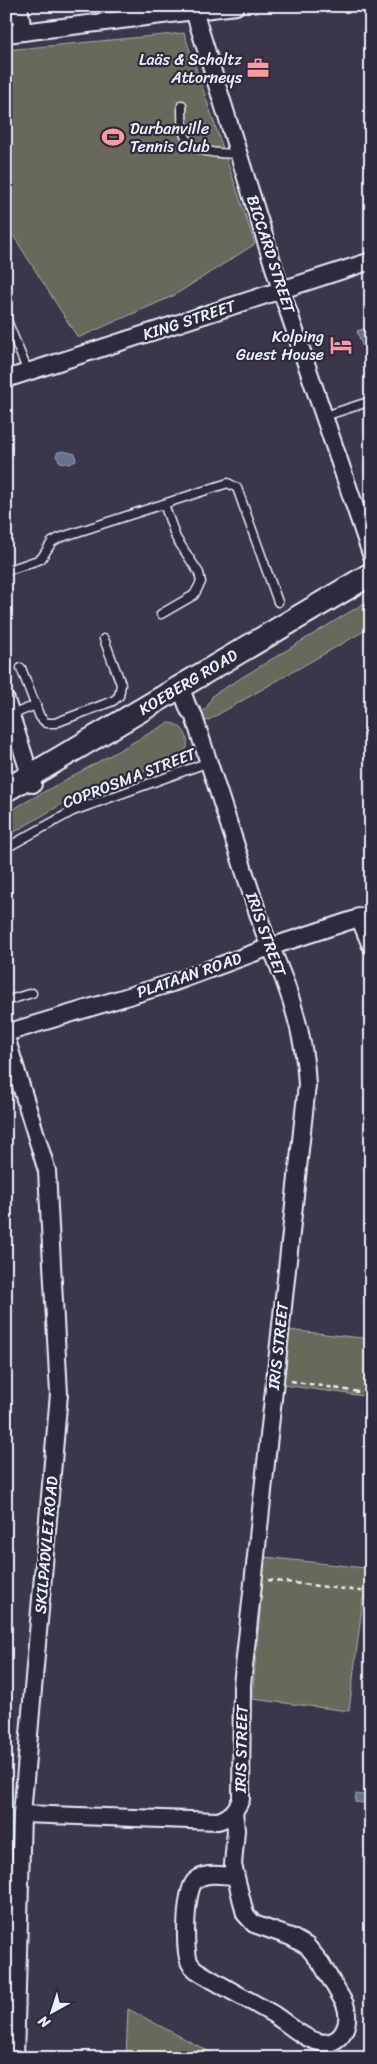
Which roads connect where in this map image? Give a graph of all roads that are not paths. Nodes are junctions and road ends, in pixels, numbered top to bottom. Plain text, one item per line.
1 (19, 6) edge
2 (236, 6) edge
3 (193, 8) edge
4 (23, 32) junction
5 (6, 34) edge
6 (182, 105) dead end
7 (239, 154) junction
8 (371, 261) edge
9 (281, 290) junction
10 (6, 318) edge
11 (28, 372) junction
12 (6, 379) edge
13 (371, 401) edge
14 (324, 416) junction
15 (164, 504) junction
16 (371, 554) edge
17 (6, 571) edge
18 (371, 574) edge
19 (371, 585) edge
20 (278, 602) dead end
21 (161, 614) dead end
22 (104, 639) dead end
23 (21, 668) dead end
24 (182, 691) junction
25 (36, 704) junction
26 (8, 707) edge
27 (209, 762) junction
28 (32, 781) junction
29 (6, 790) edge
30 (6, 802) edge
31 (6, 848) edge
32 (365, 916) edge
33 (371, 946) edge
34 (270, 947) junction
35 (32, 993) dead end
36 (6, 1001) edge
37 (6, 1033) edge
38 (6, 1037) edge
39 (234, 1812) junction
40 (22, 1814) junction
41 (236, 1876) junction
42 (15, 2058) edge

1 - 4 street
2 - 3 street
3 - 4 street
3 - 7 street, BICCARD STREET
4 - 5 street
6 - 7 lane
7 - 9 street, BICCARD STREET
8 - 9 street, KING STREET
9 - 11 street, KING STREET
9 - 14 street, BICCARD STREET
10 - 11 lane
11 - 12 street, KING STREET
13 - 14 lane
14 - 16 street, BICCARD STREET
15 - 17 lane
15 - 20 lane
15 - 21 lane
18 - 24 main road, KOEBERG ROAD
19 - 24 main road, KOEBERG ROAD
22 - 25 lane
23 - 25 lane
24 - 27 street, IRIS STREET
24 - 28 main road, KOEBERG ROAD
25 - 26 lane
26 - 28 street
27 - 31 lane, COPROSMA STREET
27 - 34 street, IRIS STREET
28 - 29 main road, KOEBERG ROAD
28 - 30 main road, KOEBERG ROAD
32 - 33 street
32 - 34 street, PLATAAN ROAD
34 - 37 street, PLATAAN ROAD
34 - 39 street, IRIS STREET
35 - 36 lane
38 - 40 street, SKILPADVLEI ROAD
39 - 40 street, IRIS STREET
39 - 41 street
40 - 42 street, SKILPADVLEI ROAD
41 - 41 street

